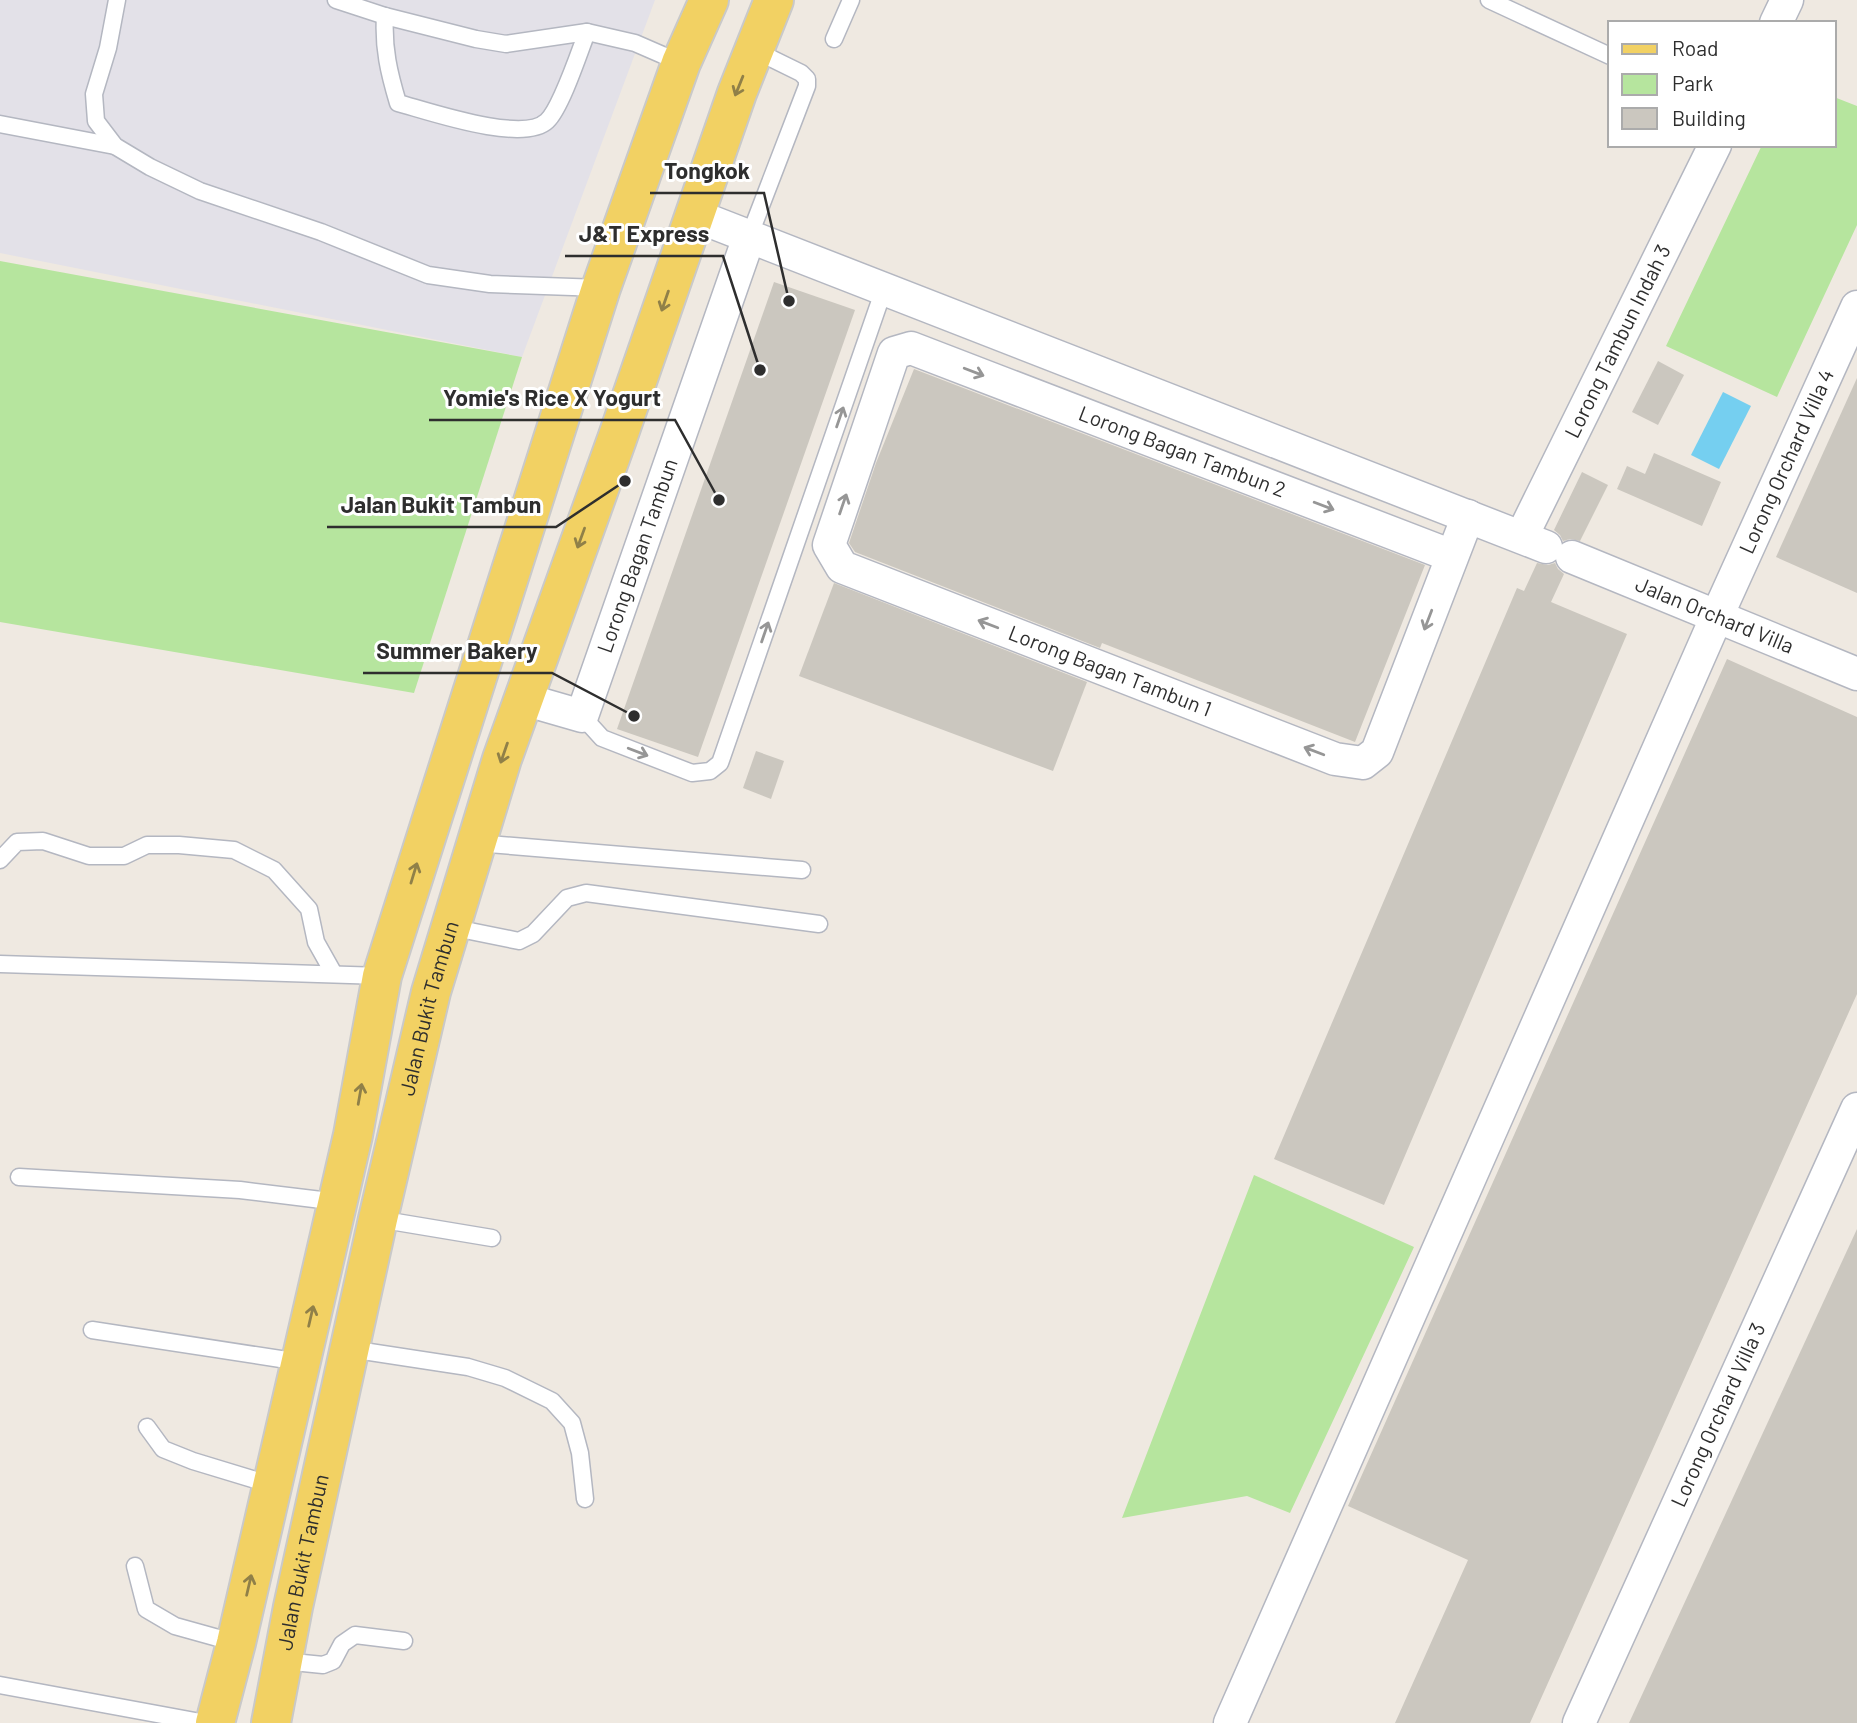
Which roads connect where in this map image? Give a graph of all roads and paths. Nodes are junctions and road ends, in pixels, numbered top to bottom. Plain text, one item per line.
1 (117, 0) edge
2 (336, 0) edge
3 (709, 0) edge
4 (775, 0) edge
5 (851, 0) edge
6 (1489, 0) edge
7 (1787, 0) edge
8 (385, 16) junction
9 (1777, 21) edge
10 (587, 32) junction
11 (834, 39) dead end
12 (754, 50) junction
13 (1608, 55) edge
14 (681, 62) junction
15 (0, 124) edge
16 (115, 146) junction
17 (1714, 147) edge
18 (694, 215) junction
19 (749, 237) junction
20 (601, 288) junction
21 (884, 289) junction
22 (1857, 307) edge
23 (1468, 516) junction
24 (1547, 547) junction
25 (1452, 556) junction
26 (842, 566) joint
27 (1717, 616) junction
28 (1857, 674) edge
29 (523, 699) junction
30 (582, 716) junction
31 (476, 843) junction
32 (0, 860) edge
33 (802, 870) dead end
34 (818, 924) dead end
35 (450, 927) junction
36 (1, 959) edge
37 (334, 974) junction
38 (382, 976) junction
39 (1857, 1109) edge
40 (19, 1177) dead end
41 (338, 1202) junction
42 (379, 1219) junction
43 (492, 1238) dead end
44 (92, 1331) dead end
45 (350, 1349) junction
46 (300, 1362) junction
47 (147, 1427) dead end
48 (272, 1485) junction
49 (584, 1499) dead end
50 (135, 1566) dead end
51 (404, 1641) dead end
52 (236, 1643) junction
53 (283, 1661) junction
54 (0, 1685) edge
55 (206, 1723) edge
56 (215, 1723) edge
57 (271, 1723) edge
58 (1230, 1723) edge
59 (1579, 1723) edge

1 - 16 lane
2 - 8 lane
3 - 14 main road
4 - 12 main road, Jalan Bukit Tambun
5 - 11 lane
6 - 13 lane
7 - 9 street
8 - 10 lane
8 - 10 lane
10 - 14 lane
12 -> 18 main road, Jalan Bukit Tambun
12 - 19 lane
14 - 20 main road
15 - 16 lane
16 - 20 lane
17 - 24 street, Lorong Tambun Indah 3
18 - 19 street, Jalan Orchard Villa
18 -> 29 main road, Jalan Bukit Tambun
19 - 21 street, Jalan Orchard Villa
19 - 30 street, Lorong Bagan Tambun
38 -> 20 main road
21 - 23 street, Jalan Orchard Villa
30 -> 21 lane
22 - 27 street, Lorong Orchard Villa 4
23 - 24 street, Jalan Orchard Villa
23 - 25 street
24 - 27 street, Jalan Orchard Villa
25 -> 26 street, Lorong Bagan Tambun 1
26 -> 25 street, Lorong Bagan Tambun 2
27 - 28 street, Jalan Orchard Villa
27 - 58 street, Lorong Orchard Villa 4
29 - 30 street
29 -> 31 main road, Jalan Bukit Tambun
31 - 33 lane
31 - 35 main road, Jalan Bukit Tambun
32 - 37 lane
34 - 35 lane
35 - 42 main road, Jalan Bukit Tambun
36 - 37 lane
37 - 38 lane
41 -> 38 main road
39 - 59 street, Lorong Orchard Villa 3
40 - 41 lane
46 -> 41 main road
42 - 43 lane
42 - 45 main road, Jalan Bukit Tambun
44 - 46 lane
45 - 49 lane
45 - 53 main road, Jalan Bukit Tambun
46 - 48 main road
47 - 48 lane
52 -> 48 main road
50 - 52 lane
51 - 53 lane
52 - 56 main road
53 - 57 main road, Jalan Bukit Tambun
54 - 55 lane

